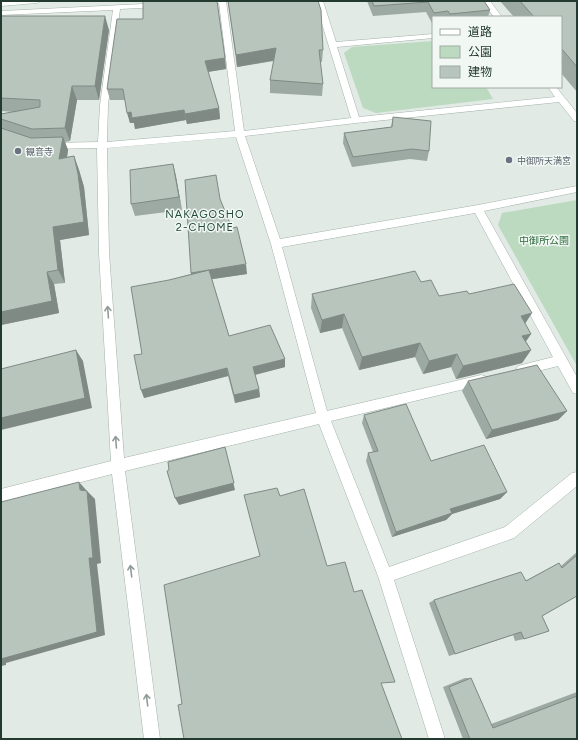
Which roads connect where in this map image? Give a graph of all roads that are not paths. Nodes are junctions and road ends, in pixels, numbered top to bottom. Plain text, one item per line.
1 (37, 1) edge
2 (319, 1) edge
3 (486, 1) edge
4 (192, 3) edge
5 (1, 4) edge
6 (170, 4) edge
7 (117, 7) junction
8 (1, 13) edge
9 (497, 16) edge
10 (432, 36) edge
11 (333, 45) junction
12 (553, 88) edge
13 (561, 99) junction
14 (577, 119) edge
15 (356, 120) junction
16 (240, 134) junction
17 (102, 145) junction
18 (38, 147) edge
19 (577, 189) edge
20 (478, 210) junction
21 (276, 244) junction
22 (560, 361) junction
23 (507, 374) edge
24 (491, 377) edge
25 (577, 389) edge
26 (323, 418) junction
27 (118, 466) junction
28 (577, 478) edge
29 (1, 496) edge
30 (385, 576) junction
31 (152, 739) edge
32 (437, 739) edge

1 - 5 street
2 - 11 street
3 - 9 street
4 - 16 street
6 - 7 street
7 - 8 street
7 - 17 street
10 - 11 street
11 - 15 street
12 - 13 street
13 - 14 street
13 - 15 street
15 - 16 street
16 - 17 street
16 - 21 street
17 - 18 street
27 -> 17 street
19 - 20 street
20 - 21 street
20 - 22 street
21 - 26 street
22 - 23 street
22 - 25 street
24 - 26 street
26 - 27 street
26 - 30 street
27 - 29 street
31 -> 27 street
28 - 30 street
30 - 32 street

